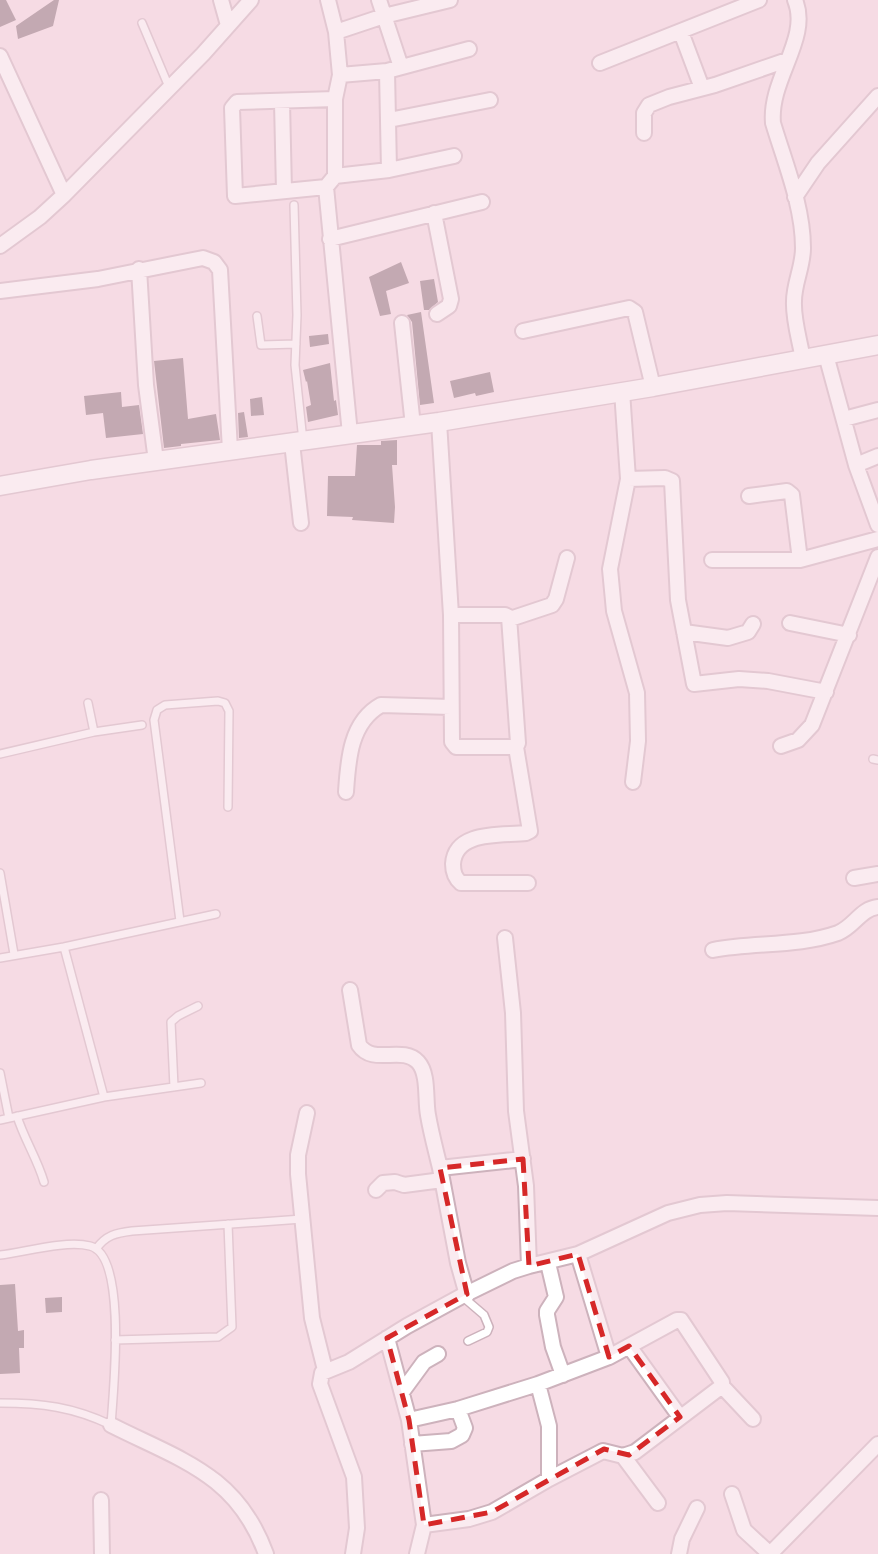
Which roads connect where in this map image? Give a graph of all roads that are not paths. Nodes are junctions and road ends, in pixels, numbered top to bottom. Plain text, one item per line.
1 (221, 0) edge
2 (251, 0) edge
3 (328, 0) edge
4 (379, 0) edge
5 (450, 0) edge
6 (759, 0) edge
7 (795, 0) edge
8 (431, 2) edge
9 (384, 16) junction
10 (142, 23) dead end
11 (228, 25) junction
12 (336, 32) junction
13 (681, 32) junction
14 (468, 50) dead end
15 (0, 57) edge
16 (786, 60) junction
17 (600, 63) dead end
18 (394, 69) junction
19 (340, 75) junction
20 (170, 87) junction
21 (702, 88) junction
22 (878, 96) edge
23 (335, 99) junction
24 (490, 100) dead end
25 (282, 102) junction
26 (389, 120) junction
27 (644, 133) dead end
28 (454, 156) dead end
29 (388, 170) junction
30 (331, 181) junction
31 (284, 191) junction
32 (64, 194) junction
33 (795, 197) junction
34 (482, 202) dead end
35 (294, 205) dead end
36 (434, 213) junction
37 (330, 239) junction
38 (0, 246) edge
39 (139, 270) junction
40 (0, 290) edge
41 (437, 314) dead end
42 (257, 316) dead end
43 (402, 323) dead end
44 (523, 331) dead end
45 (296, 344) junction
46 (878, 345) edge
47 (826, 355) junction
48 (803, 360) junction
49 (653, 387) junction
50 (622, 391) junction
51 (878, 410) edge
52 (844, 419) junction
53 (439, 422) junction
54 (413, 426) junction
55 (351, 434) junction
56 (298, 442) junction
57 (230, 450) junction
58 (878, 456) edge
59 (156, 461) junction
60 (856, 465) junction
61 (628, 479) junction
62 (0, 485) edge
63 (749, 496) dead end
64 (301, 523) dead end
65 (878, 524) edge
66 (878, 539) edge
67 (878, 557) edge
68 (566, 558) dead end
69 (712, 560) dead end
70 (800, 560) junction
71 (450, 615) junction
72 (510, 619) junction
73 (790, 623) dead end
74 (753, 624) dead end
75 (684, 632) junction
76 (849, 635) junction
77 (826, 692) junction
78 (88, 704) dead end
79 (451, 707) junction
80 (142, 725) dead end
81 (94, 732) junction
82 (781, 746) dead end
83 (516, 747) junction
84 (0, 754) edge
85 (633, 782) dead end
86 (346, 792) dead end
87 (228, 807) dead end
88 (0, 873) edge
89 (878, 874) edge
90 (854, 878) dead end
91 (528, 883) dead end
92 (878, 907) edge
93 (216, 914) dead end
94 (180, 921) junction
95 (505, 938) dead end
96 (64, 947) junction
97 (713, 950) dead end
98 (14, 954) junction
99 (0, 957) edge
100 (351, 990) dead end
101 (198, 1006) dead end
102 (0, 1073) edge
103 (201, 1083) dead end
104 (174, 1087) junction
105 (104, 1097) junction
106 (307, 1113) dead end
107 (13, 1117) junction
108 (0, 1120) edge
109 (523, 1159) junction
110 (441, 1174) junction
111 (44, 1182) dead end
112 (376, 1190) dead end
113 (878, 1208) edge
114 (302, 1219) junction
115 (228, 1224) junction
116 (96, 1249) junction
117 (578, 1254) junction
118 (0, 1255) edge
119 (548, 1263) junction
120 (530, 1266) junction
121 (465, 1295) junction
122 (387, 1338) junction
123 (116, 1340) junction
124 (468, 1340) dead end
125 (629, 1346) junction
126 (438, 1354) dead end
127 (609, 1357) junction
128 (325, 1370) junction
129 (563, 1375) junction
130 (538, 1384) junction
131 (722, 1386) junction
132 (402, 1392) junction
133 (0, 1403) edge
134 (458, 1409) junction
135 (680, 1417) junction
136 (753, 1419) dead end
137 (409, 1420) junction
138 (111, 1425) junction
139 (412, 1444) junction
140 (878, 1444) edge
141 (623, 1456) junction
142 (549, 1479) junction
143 (732, 1494) dead end
144 (101, 1500) dead end
145 (658, 1503) dead end
146 (697, 1508) dead end
147 (424, 1525) junction
148 (102, 1554) edge
149 (266, 1554) edge
150 (353, 1554) edge
151 (417, 1554) edge
152 (679, 1554) edge
153 (770, 1554) edge

1 - 11 street
2 - 11 street
3 - 12 street
4 - 9 street
5 - 8 street
6 - 13 street
7 - 16 street
8 - 9 street
9 - 12 street
9 - 18 street
10 - 20 lane
11 - 20 street
12 - 19 street
13 - 17 street
13 - 21 street
14 - 18 street
15 - 32 street
16 - 21 street
16 - 33 street
18 - 19 street
18 - 26 street
19 - 23 street
20 - 32 street
21 - 27 street
22 - 33 street
23 - 25 street
23 - 30 street
24 - 26 street
25 - 31 street
25 - 31 street
26 - 29 street
28 - 29 street
29 - 30 street
30 - 31 street
30 - 37 street
32 - 38 street
33 - 48 street
34 - 36 street
35 - 45 lane
36 - 37 street
36 - 41 street
37 - 55 street
39 - 40 street
39 - 57 street
39 - 59 street
42 - 45 lane
43 - 54 street
44 - 49 street
45 - 56 lane
46 - 47 street
47 - 48 street
47 - 52 street
48 - 49 street
49 - 50 street
50 - 53 street
50 - 61 street
51 - 52 street
52 - 60 street
53 - 54 street
53 - 71 street
54 - 55 street
55 - 56 street
56 - 57 street
56 - 64 street
57 - 59 street
58 - 60 street
59 - 62 street
60 - 65 street
61 - 75 street
61 - 85 street
63 - 70 street
66 - 70 street
67 - 76 street
68 - 72 street
69 - 70 street
71 - 72 street
71 - 79 street
72 - 83 street
73 - 76 street
74 - 75 street
75 - 77 street
76 - 77 street
77 - 82 street
78 - 81 lane
79 - 83 street
79 - 86 street
80 - 81 lane
81 - 84 lane
83 - 91 street
87 - 94 lane
88 - 98 lane
89 - 90 street
92 - 97 street
93 - 94 lane
94 - 96 lane
95 - 109 street
96 - 98 lane
96 - 105 lane
98 - 99 lane
100 - 110 street
101 - 104 lane
102 - 107 lane
103 - 104 lane
104 - 105 lane
105 - 107 lane
106 - 114 street
107 - 108 lane
107 - 111 lane
109 - 110 street
109 - 120 street
110 - 112 street
110 - 121 street
113 - 117 street
114 - 115 lane
114 - 128 street
115 - 116 lane
115 - 123 lane
116 - 118 lane
116 - 123 lane
117 - 119 street
117 - 127 street
119 - 120 street
119 - 129 street
120 - 121 street
121 - 122 street
121 - 124 lane
122 - 128 street
122 - 132 street
123 - 138 lane
125 - 127 street
125 - 131 street
125 - 135 street
126 - 132 street
127 - 129 street
128 - 150 street
129 - 130 street
130 - 134 street
130 - 142 street
131 - 135 street
131 - 136 street
132 - 137 street
133 - 138 lane
134 - 137 street
134 - 139 street
135 - 141 street
137 - 139 street
138 - 149 street
139 - 147 street
140 - 153 street
141 - 142 street
141 - 145 street
142 - 147 street
143 - 153 street
144 - 148 street
146 - 152 street
147 - 151 street

